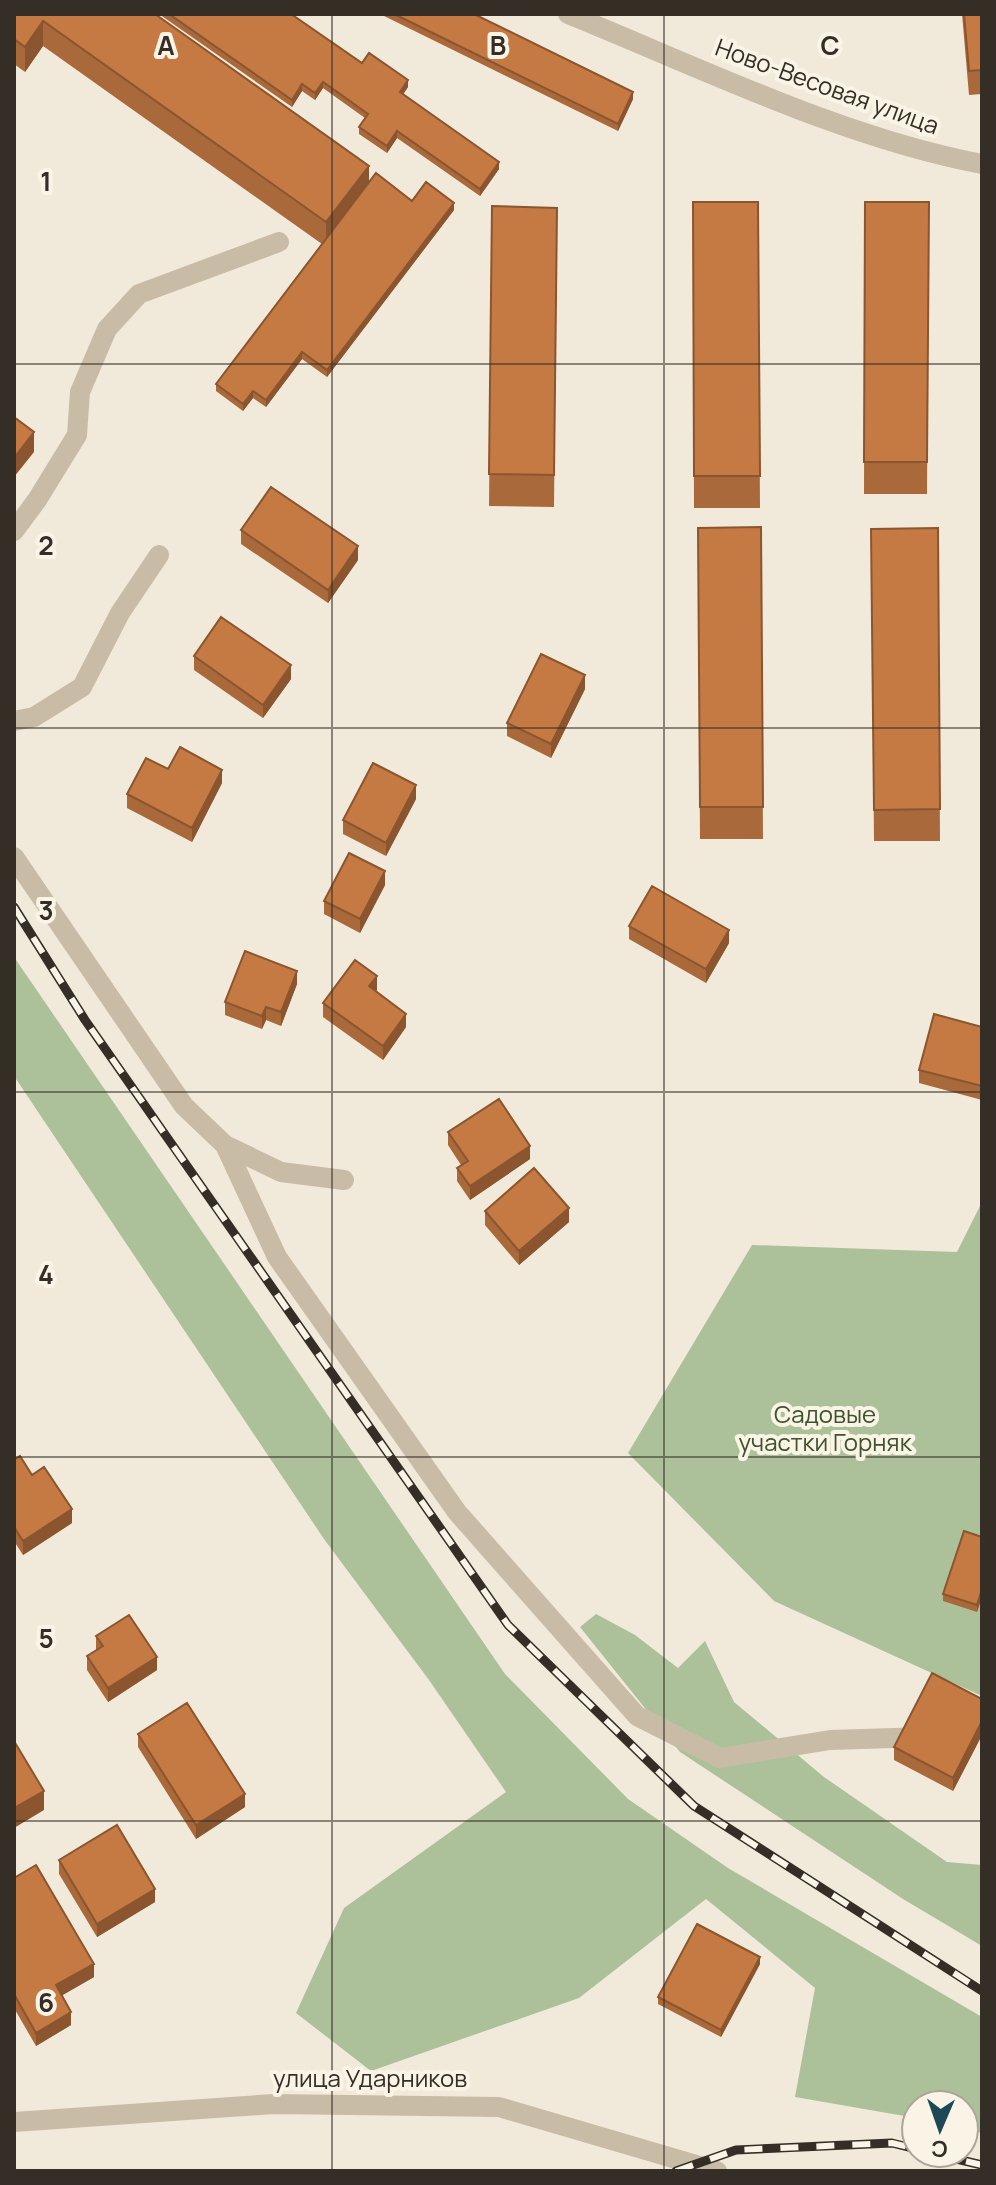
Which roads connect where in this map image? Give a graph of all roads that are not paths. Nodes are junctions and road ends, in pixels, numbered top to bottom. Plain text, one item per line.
1 (568, 14) edge
2 (982, 164) edge
3 (279, 242) dead end
4 (14, 531) edge
5 (159, 555) dead end
6 (14, 721) edge
7 (14, 857) edge
8 (225, 1145) junction
9 (344, 1180) dead end
10 (952, 1736) edge
11 (14, 2122) edge
12 (717, 2171) edge

1 - 2 street, Ново-Весовая улица
3 - 4 street
5 - 6 street
7 - 8 street
8 - 9 street
8 - 10 street
11 - 12 street, улица Ударников

